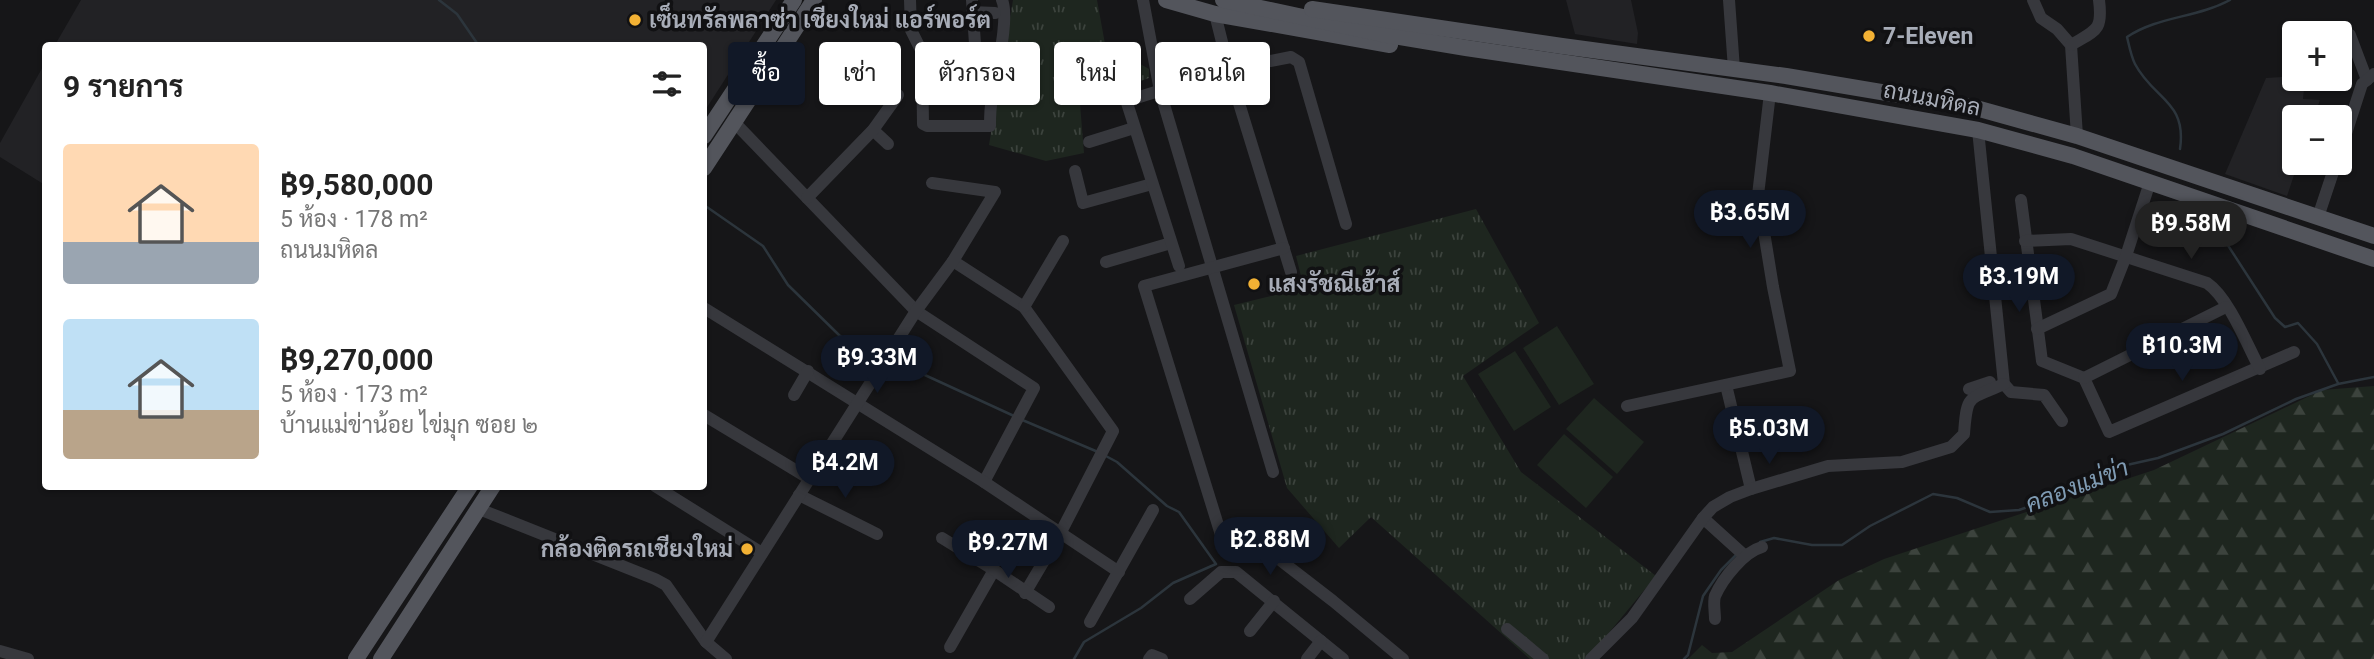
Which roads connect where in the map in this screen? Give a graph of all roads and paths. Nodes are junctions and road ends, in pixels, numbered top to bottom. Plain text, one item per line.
1 (793, 0) edge
2 (814, 0) edge
3 (910, 0) edge
4 (1002, 0) edge
5 (1143, 0) edge
6 (1166, 0) edge
7 (1268, 0) edge
8 (1320, 0) edge
9 (1729, 0) edge
10 (2033, 0) edge
11 (2099, 0) edge
12 (972, 6) edge
13 (1219, 7) edge
14 (995, 13) dead end
15 (1302, 13) junction
16 (1477, 34) junction
17 (2352, 40) edge
18 (917, 42) edge
19 (975, 42) edge
20 (1000, 42) edge
21 (1225, 42) edge
22 (2071, 46) junction
23 (1466, 48) junction
24 (1270, 61) edge
25 (1155, 64) edge
26 (1734, 69) junction
27 (2371, 77) edge
28 (1155, 93) edge
29 (1770, 93) junction
30 (890, 105) edge
31 (923, 105) edge
32 (992, 105) edge
33 (1164, 105) edge
34 (1240, 105) edge
35 (2352, 115) edge
36 (734, 122) junction
37 (1134, 128) junction
38 (873, 130) junction
39 (1978, 130) junction
40 (707, 131) edge
41 (2077, 136) junction
42 (1089, 142) dead end
43 (888, 144) dead end
44 (707, 163) edge
45 (1075, 171) dead end
46 (2332, 175) edge
47 (2150, 182) junction
48 (932, 183) dead end
49 (1152, 184) junction
50 (807, 198) junction
51 (2021, 200) dead end
52 (2318, 216) junction
53 (1346, 224) dead end
54 (2374, 236) edge
55 (1063, 241) dead end
56 (2025, 241) junction
57 (1171, 243) junction
58 (1284, 248) junction
59 (2126, 256) junction
60 (2374, 258) edge
61 (953, 261) junction
62 (1106, 262) dead end
63 (1179, 266) dead end
64 (1213, 267) junction
65 (1291, 272) dead end
66 (1024, 307) junction
67 (2226, 307) junction
68 (707, 310) edge
69 (916, 311) junction
70 (2037, 329) junction
71 (2294, 352) dead end
72 (2260, 369) junction
73 (808, 372) junction
74 (2084, 378) junction
75 (2004, 381) junction
76 (1726, 385) junction
77 (1969, 389) dead end
78 (794, 395) dead end
79 (859, 403) junction
80 (1627, 406) dead end
81 (707, 417) edge
82 (2062, 421) dead end
83 (1273, 472) dead end
84 (810, 479) junction
85 (984, 482) junction
86 (1751, 489) junction
87 (467, 490) edge
88 (491, 490) edge
89 (661, 490) edge
90 (799, 495) junction
91 (479, 509) junction
92 (1153, 510) dead end
93 (1703, 518) junction
94 (1061, 533) junction
95 (877, 534) dead end
96 (1249, 536) dead end
97 (943, 538) dead end
98 (1222, 538) dead end
99 (1762, 547) dead end
100 (1742, 552) junction
101 (762, 553) junction
102 (994, 570) junction
103 (1119, 572) junction
104 (1025, 593) junction
105 (1190, 599) dead end
106 (1274, 601) junction
107 (1049, 607) dead end
108 (1716, 619) dead end
109 (1090, 622) dead end
110 (1507, 629) dead end
111 (1250, 631) dead end
112 (1321, 641) junction
113 (706, 642) junction
114 (950, 647) dead end
115 (0, 651) edge
116 (28, 659) edge
117 (356, 659) edge
118 (381, 659) edge
119 (726, 659) edge
120 (1307, 659) edge
121 (1343, 659) edge
122 (1403, 659) edge
123 (1544, 659) edge
124 (1591, 659) edge

1 - 40 main road
2 - 36 main road
3 - 18 street
4 - 20 street
5 - 25 street
6 - 13 main road, ถนนมหิดล
7 - 15 main road, ถนนมหิดล
8 - 16 main road, ถนนมหิดล
9 - 26 street
10 - 22 street
11 - 22 street
12 - 14 street
12 - 19 street
13 - 15 main road, ถนนมหิดล
13 - 21 street
13 - 23 main road, ถนนมหิดล
15 - 16 main road, ถนนมหิดล
15 - 23 main road, ถนนมหิดล
16 - 26 main road, ถนนมหิดล
17 - 27 street
22 - 41 street
23 - 29 main road, ถนนมหิดล
24 - 53 street
26 - 41 main road, ถนนมหิดล
27 - 35 street
28 - 37 street
29 - 39 main road, ถนนมหิดล
29 - 76 street
30 - 38 street
31 - 32 street
33 - 64 street
34 - 58 street
36 - 44 main road
36 - 50 street
37 - 42 street
37 - 49 street
38 - 43 street
38 - 50 street
39 - 47 main road, ถนนมหิดล
39 - 75 street
41 - 52 main road, ถนนมหิดล
45 - 49 street
46 - 52 street
47 - 59 street
47 - 60 main road, ถนนมหิดล
48 - 61 street
49 - 57 street
50 - 69 street
51 - 56 street
52 - 54 main road, ถนนมหิดล
55 - 66 street
56 - 59 street
56 - 70 street
57 - 62 street
57 - 63 street
58 - 64 street
58 - 65 street
59 - 67 street
59 - 70 street
61 - 66 street
61 - 69 street
64 - 83 street
64 - 98 street
66 - 94 street
67 - 72 street
67 - 74 street
68 - 73 street
69 - 79 street
69 - 85 street
70 - 74 street
71 - 72 street
72 - 74 street
73 - 78 street
73 - 79 street
75 - 77 street
75 - 82 street
75 - 86 street
76 - 80 street
76 - 86 street
79 - 84 street
79 - 85 street
81 - 84 street
84 - 90 street
85 - 94 street
86 - 93 street
87 - 117 main road
88 - 91 main road
89 - 101 street
90 - 95 street
90 - 101 street
91 - 113 street
91 - 118 main road
92 - 103 street
93 - 100 street
93 - 124 street
94 - 103 street
94 - 104 street
96 - 122 street
97 - 102 street
99 - 100 street
100 - 108 street
101 - 113 street
102 - 104 street
102 - 114 street
103 - 109 street
104 - 107 street
105 - 106 street
106 - 111 street
106 - 112 street
110 - 123 street
112 - 120 street
112 - 121 street
113 - 119 street
115 - 116 street

